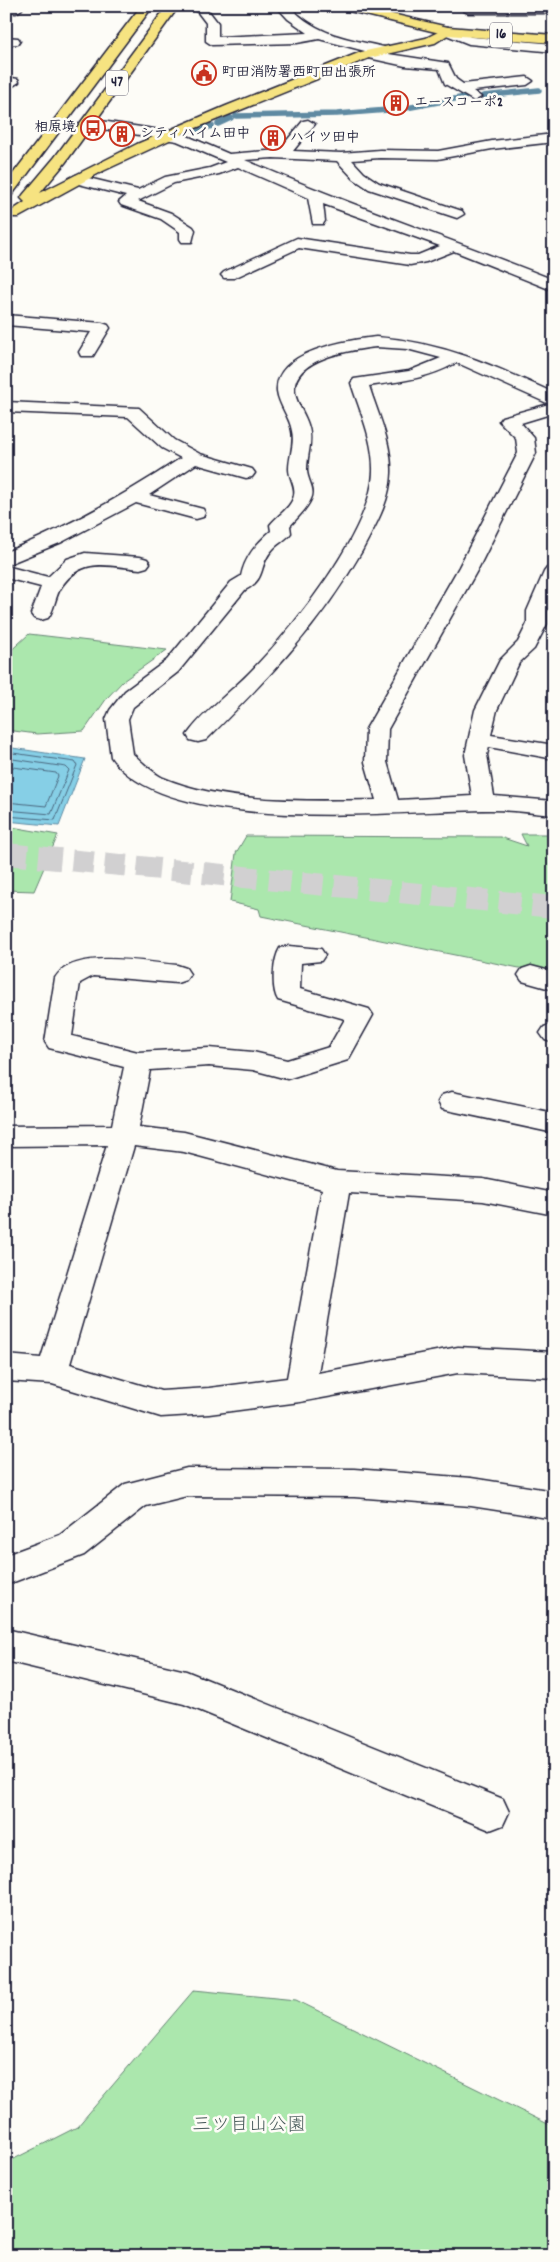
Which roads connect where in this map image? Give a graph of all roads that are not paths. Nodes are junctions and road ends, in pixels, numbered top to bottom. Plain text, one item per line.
1 (148, 6) edge
2 (173, 6) edge
3 (199, 6) edge
4 (282, 6) edge
5 (341, 6) edge
6 (466, 6) edge
7 (554, 9) edge
8 (448, 31) junction
9 (320, 35) junction
10 (554, 40) edge
11 (554, 48) edge
12 (374, 52) junction
13 (108, 58) junction
14 (134, 60) junction
15 (526, 81) dead end
16 (460, 88) junction
17 (474, 97) dead end
18 (88, 123) junction
19 (308, 124) dead end
20 (170, 135) junction
21 (554, 138) edge
22 (460, 143) dead end
23 (283, 154) junction
24 (380, 154) junction
25 (34, 155) junction
26 (341, 157) junction
27 (235, 160) junction
28 (56, 165) junction
29 (102, 165) junction
30 (71, 178) junction
31 (39, 185) junction
32 (6, 193) edge
33 (139, 195) junction
34 (315, 196) junction
35 (9, 213) edge
36 (457, 214) dead end
37 (318, 221) dead end
38 (187, 239) dead end
39 (454, 246) junction
40 (229, 275) dead end
41 (549, 281) edge
42 (6, 320) edge
43 (112, 344) dead end
44 (455, 357) junction
45 (554, 400) edge
46 (6, 407) edge
47 (554, 408) edge
48 (194, 458) junction
49 (246, 473) dead end
50 (135, 497) junction
51 (196, 513) dead end
52 (6, 559) edge
53 (140, 563) dead end
54 (6, 572) edge
55 (553, 575) edge
56 (52, 584) junction
57 (42, 614) dead end
58 (198, 735) dead end
59 (478, 739) junction
60 (554, 752) edge
61 (484, 802) junction
62 (390, 808) junction
63 (554, 808) edge
64 (312, 955) dead end
65 (177, 974) dead end
66 (138, 1061) junction
67 (452, 1102) dead end
68 (554, 1123) edge
69 (124, 1134) junction
70 (6, 1136) edge
71 (337, 1182) junction
72 (554, 1204) edge
73 (554, 1365) edge
74 (6, 1368) edge
75 (52, 1371) junction
76 (300, 1389) junction
77 (554, 1505) edge
78 (6, 1570) edge
79 (6, 1645) edge
80 (490, 1812) dead end

1 - 13 main road, 47
2 - 14 main road, 47
3 - 9 street
4 - 9 street
5 - 8 main road, 16
6 - 7 street
8 - 10 main road, 16
8 - 11 street
8 - 12 main road, 47
9 - 12 street
12 - 16 street
12 - 20 main road, 47
13 - 14 main road, 47
13 - 25 main road, 47
14 - 18 main road, 47
15 - 16 street
16 - 17 street
18 - 20 street
18 - 28 main road, 47
19 - 23 street
20 - 27 street
20 - 29 main road, 47
21 - 24 street
22 - 24 street
23 - 26 street
23 - 27 street
24 - 26 street
25 - 28 main road
25 - 32 main road, 47
26 - 36 street
27 - 33 street
27 - 34 street
28 - 29 main road
28 - 30 main road
28 - 31 main road, 47
29 - 30 main road, 47
30 - 31 main road, 47
30 - 33 street
30 - 35 main road, 47
31 - 35 main road, 47
33 - 38 street
34 - 37 street
34 - 39 street
39 - 40 street
39 - 41 street
42 - 43 street
44 - 45 street
44 - 58 street
44 - 62 street
46 - 48 street
47 - 62 street
48 - 49 street
48 - 50 street
50 - 51 street
50 - 52 street
53 - 56 street
54 - 56 street
55 - 59 street
56 - 57 street
59 - 60 street
59 - 61 street
61 - 62 street
61 - 63 street
64 - 66 street
65 - 66 street
66 - 69 street
67 - 68 street
69 - 70 street
69 - 71 street
69 - 75 street
71 - 72 street
71 - 76 street
73 - 76 street
74 - 75 street
75 - 76 street
77 - 78 street
79 - 80 street

